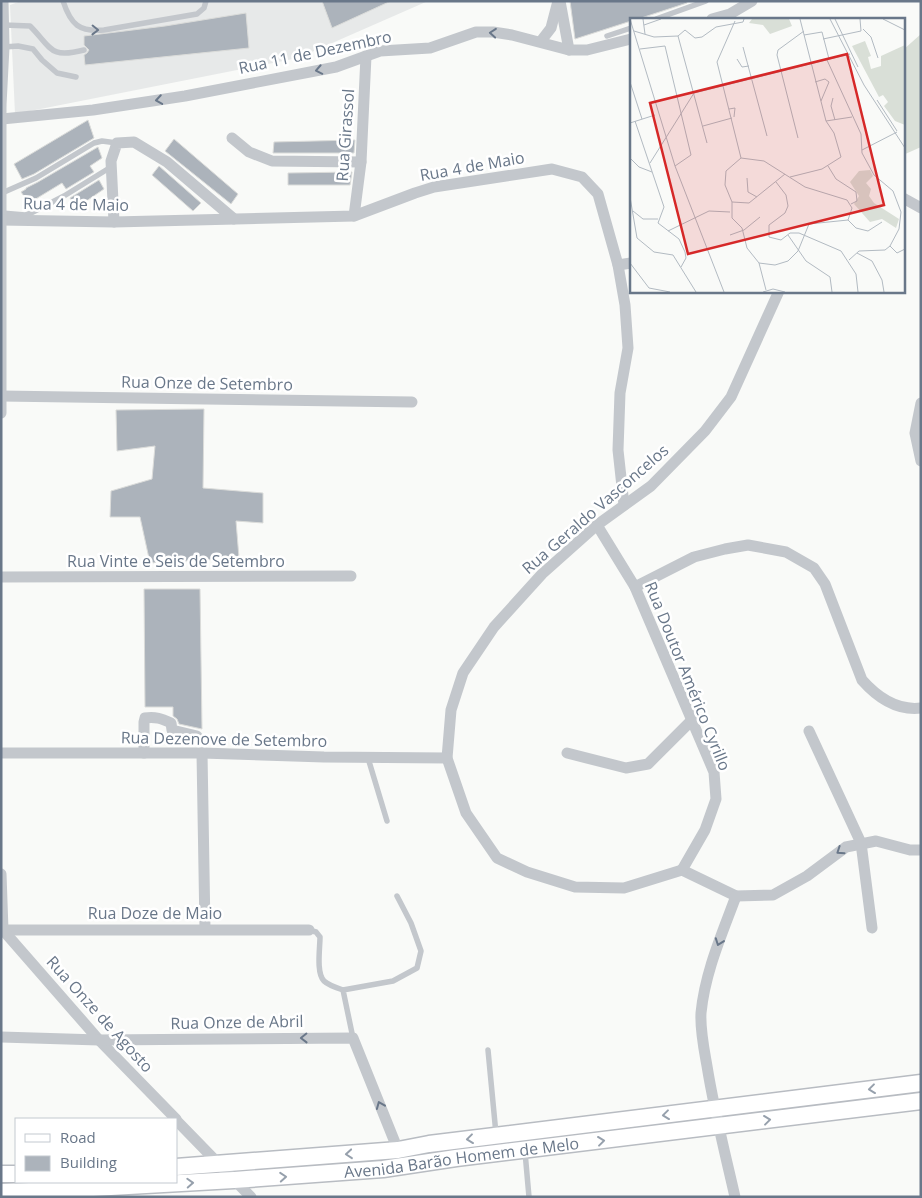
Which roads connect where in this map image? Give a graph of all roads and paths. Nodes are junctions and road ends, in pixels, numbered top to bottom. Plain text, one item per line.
1 (3, 1) edge
2 (63, 1) edge
3 (206, 1) edge
4 (559, 1) edge
5 (706, 1) edge
6 (752, 1) edge
7 (659, 18) edge
8 (716, 18) edge
9 (4, 25) junction
10 (630, 28) edge
11 (607, 36) dead end
12 (630, 39) edge
13 (541, 42) junction
14 (4, 47) junction
15 (84, 50) dead end
16 (569, 50) junction
17 (366, 56) junction
18 (76, 77) dead end
19 (1, 106) edge
20 (2, 119) edge
21 (232, 138) dead end
22 (117, 143) junction
23 (362, 162) junction
24 (111, 167) junction
25 (2, 193) edge
26 (904, 199) edge
27 (921, 208) edge
28 (354, 216) junction
29 (2, 217) edge
30 (234, 219) junction
31 (114, 222) junction
32 (630, 263) edge
33 (618, 265) junction
34 (779, 292) edge
35 (1, 396) edge
36 (412, 402) dead end
37 (921, 403) edge
38 (1, 413) edge
39 (921, 461) edge
40 (624, 506) junction
41 (597, 525) junction
42 (351, 576) dead end
43 (1, 577) edge
44 (635, 587) junction
45 (921, 708) edge
46 (692, 720) junction
47 (809, 731) dead end
48 (197, 736) dead end
49 (1, 753) edge
50 (144, 753) junction
51 (202, 753) junction
52 (567, 753) dead end
53 (368, 758) junction
54 (446, 758) junction
55 (387, 822) dead end
56 (861, 843) junction
57 (921, 850) edge
58 (682, 870) junction
59 (1, 874) edge
60 (397, 896) dead end
61 (736, 896) junction
62 (872, 928) dead end
63 (205, 929) junction
64 (2, 930) edge
65 (309, 930) joint
66 (343, 990) junction
67 (1, 1037) edge
68 (353, 1038) junction
69 (99, 1040) junction
70 (488, 1050) dead end
71 (921, 1083) edge
72 (921, 1101) edge
73 (714, 1109) junction
74 (175, 1118) edge
75 (178, 1121) edge
76 (719, 1127) junction
77 (496, 1136) junction
78 (398, 1150) junction
79 (525, 1150) junction
80 (220, 1165) junction
81 (178, 1167) edge
82 (383, 1169) junction
83 (1, 1174) edge
84 (15, 1174) edge
85 (234, 1180) junction
86 (63, 1191) edge
87 (1, 1192) edge
88 (251, 1197) edge
89 (529, 1197) edge
90 (735, 1197) edge

1 - 9 street
2 -> 3 lane
4 - 13 street
4 - 16 street
5 - 7 lane
6 - 8 street
9 - 14 street
9 - 15 lane
10 - 11 lane
12 - 16 street, Rua 11 de Dezembro
13 - 16 street, Rua 11 de Dezembro
13 -> 17 street, Rua 11 de Dezembro
14 - 18 lane
14 - 19 street
17 -> 20 street, Rua 11 de Dezembro
17 - 23 street, Rua Girassol
19 - 20 street
20 - 25 street
21 - 23 street
22 - 24 street
22 - 25 lane
22 - 30 street
23 - 28 street, Rua Girassol
24 - 29 lane
24 - 31 street
25 - 29 street
26 - 27 street
28 - 30 street, Rua 4 de Maio
28 - 33 street, Rua 4 de Maio
29 - 31 street, Rua 4 de Maio
29 - 35 street
30 - 31 street, Rua 4 de Maio
32 - 33 street
33 - 40 street, Rua 4 de Maio
34 - 40 street, Rua Geraldo Vasconcelos
35 - 36 street, Rua Onze de Setembro
35 - 38 street
37 - 39 street
40 - 41 street, Rua Geraldo Vasconcelos
41 - 44 street, Rua Doutor Américo Cyrillo
41 - 54 street, Rua Geraldo Vasconcelos
42 - 43 street, Rua Vinte e Seis de Setembro
44 - 45 street
44 - 46 street, Rua Doutor Américo Cyrillo
46 - 52 street
46 - 58 street, Rua Doutor Américo Cyrillo
47 - 56 street
48 - 50 street
49 - 50 street, Rua Dezenove de Setembro
50 - 51 street, Rua Dezenove de Setembro
51 - 53 street, Rua Dezenove de Setembro
51 - 63 street
53 - 54 street, Rua Dezenove de Setembro
53 - 55 lane
54 - 58 street, Rua Geraldo Vasconcelos
56 - 57 street
56 -> 61 street
56 - 62 street
58 - 61 street
59 - 64 street
60 - 66 lane
61 -> 73 street
63 - 64 street, Rua Doze de Maio
63 - 65 street, Rua Doze de Maio
64 - 69 street, Rua Onze de Agosto
65 - 66 lane
66 - 68 lane
67 - 69 street, Rua Onze de Abril
68 -> 69 street, Rua Onze de Abril
78 -> 68 street
69 - 74 street, Rua Onze de Agosto
70 - 77 lane
71 -> 73 main road, Avenida Barão Homem de Melo
76 -> 72 main road, Avenida Barão Homem de Melo
73 - 76 street
73 -> 77 main road, Avenida Barão Homem de Melo
75 - 80 street, Rua Onze de Agosto
79 -> 76 main road, Avenida Barão Homem de Melo
76 - 90 street
77 -> 78 main road, Avenida Barão Homem de Melo
78 -> 80 main road, Avenida Barão Homem de Melo
78 - 82 main road
79 - 82 main road, Avenida Barão Homem de Melo
79 - 89 lane
80 - 81 main road, Avenida Barão Homem de Melo
80 - 85 street, Rua Onze de Agosto
85 -> 82 main road, Avenida Barão Homem de Melo
83 - 84 main road
86 -> 85 main road, Avenida Barão Homem de Melo
85 - 88 street, Rua Onze de Agosto
86 - 87 main road, Avenida Barão Homem de Melo

